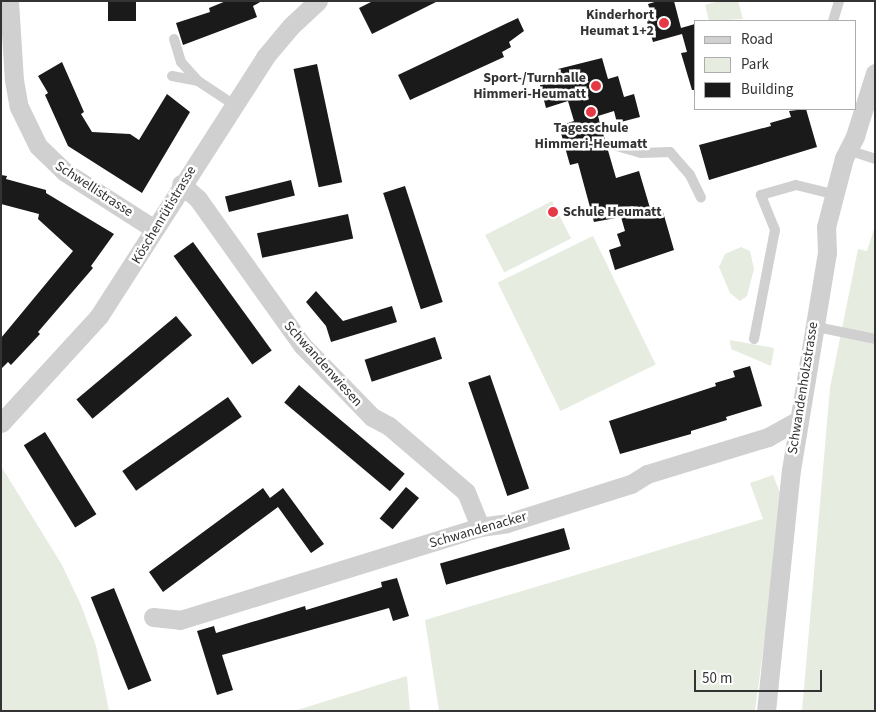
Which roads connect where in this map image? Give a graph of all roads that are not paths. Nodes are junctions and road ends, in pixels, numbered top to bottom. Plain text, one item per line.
1 (9, 1) edge
2 (318, 1) edge
3 (839, 1) edge
4 (833, 20) edge
5 (174, 39) dead end
6 (875, 74) edge
7 (172, 76) dead end
8 (198, 81) junction
9 (233, 104) junction
10 (613, 145) dead end
11 (848, 150) junction
12 (875, 159) edge
13 (181, 184) junction
14 (834, 194) junction
15 (701, 198) dead end
16 (154, 229) junction
17 (812, 326) junction
18 (754, 339) dead end
19 (875, 339) edge
20 (797, 421) junction
21 (1, 423) edge
22 (480, 527) junction
23 (153, 617) dead end
24 (766, 711) edge

1 - 16 street, Schwellistrasse
2 - 9 street, Köschenrütistrasse
3 - 4 lane
5 - 8 lane
6 - 11 street, Schwandenholzstrasse
7 - 8 lane
8 - 9 lane
9 - 13 street, Köschenrütistrasse
10 - 15 lane
11 - 12 lane
11 - 14 street, Schwandenholzstrasse
13 - 16 street, Köschenrütistrasse
13 - 22 street, Schwandenwiesen
14 - 17 street, Schwandenholzstrasse
14 - 18 lane
16 - 21 street, Köschenrütistrasse
17 - 19 lane
17 - 20 street, Schwandenholzstrasse
20 - 22 street, Schwandenacker
20 - 24 street, Schwandenholzstrasse
22 - 23 street, Schwandenacker

